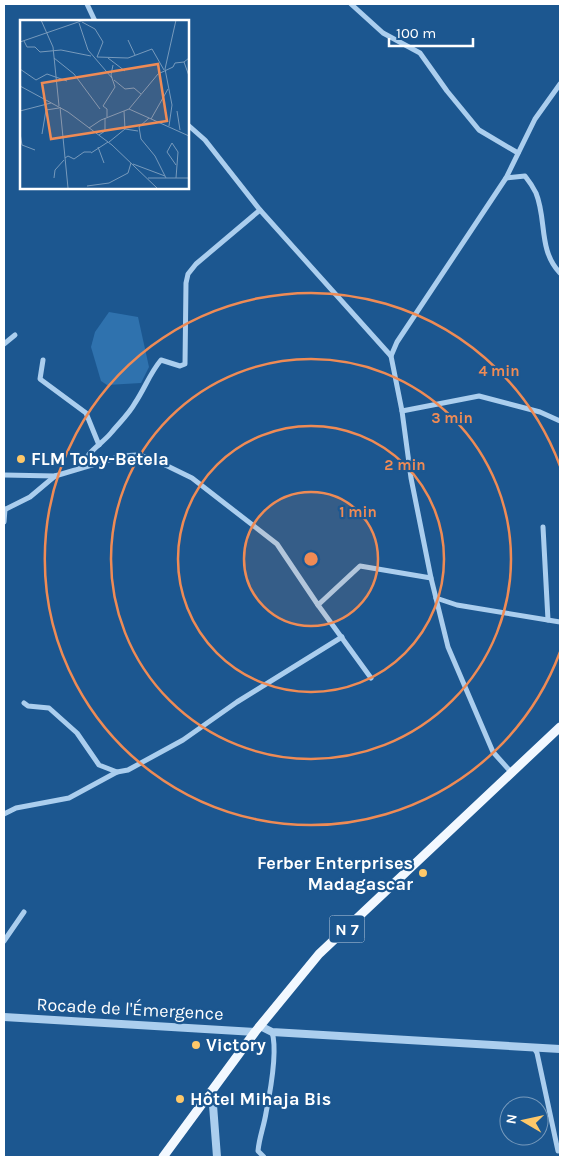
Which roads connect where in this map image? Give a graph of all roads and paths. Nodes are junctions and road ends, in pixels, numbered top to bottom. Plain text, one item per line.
1 (87, 4) edge
2 (351, 4) edge
3 (95, 20) edge
4 (560, 84) edge
5 (189, 126) edge
6 (518, 153) junction
7 (506, 178) junction
8 (260, 210) junction
9 (560, 273) edge
10 (15, 335) dead end
11 (4, 344) edge
12 (391, 356) junction
13 (42, 360) dead end
14 (402, 411) junction
15 (560, 421) edge
16 (99, 444) junction
17 (82, 467) junction
18 (4, 475) edge
19 (55, 476) junction
20 (4, 510) edge
21 (4, 522) edge
22 (543, 527) dead end
23 (431, 578) junction
24 (436, 598) junction
25 (318, 604) junction
26 (548, 620) junction
27 (560, 622) edge
28 (342, 637) junction
29 (371, 678) dead end
30 (24, 703) dead end
31 (560, 727) edge
32 (117, 772) junction
33 (511, 772) junction
34 (4, 814) edge
35 (24, 912) dead end
36 (4, 941) edge
37 (4, 1017) edge
38 (257, 1029) junction
39 (272, 1032) junction
40 (534, 1048) junction
41 (560, 1049) edge
42 (212, 1092) junction
43 (558, 1151) dead end
44 (163, 1157) edge
45 (217, 1157) edge
46 (264, 1157) edge

1 - 3 street
2 - 6 street
4 - 6 street
5 - 8 street
6 - 7 street
7 - 9 street
7 - 12 street
8 - 12 street
8 - 16 street
10 - 11 street
12 - 14 street
13 - 16 street
14 - 15 street
14 - 23 street
16 - 17 street
17 - 19 street
17 - 25 street
18 - 19 street
19 - 20 street
20 - 21 street
22 - 26 street
23 - 24 street
23 - 25 street
24 - 26 street
24 - 33 street
25 - 28 street
26 - 27 street
28 - 29 street
28 - 32 street
30 - 32 street
31 - 33 main road, N 7
32 - 34 street
33 - 38 main road, N 7
35 - 36 street
37 - 38 street, Rocade de l'Émergence
38 - 39 street
38 - 42 main road, N 7
39 - 40 street
39 - 46 street
40 - 41 street
40 - 43 street
42 - 44 main road, N 7
42 - 45 street

